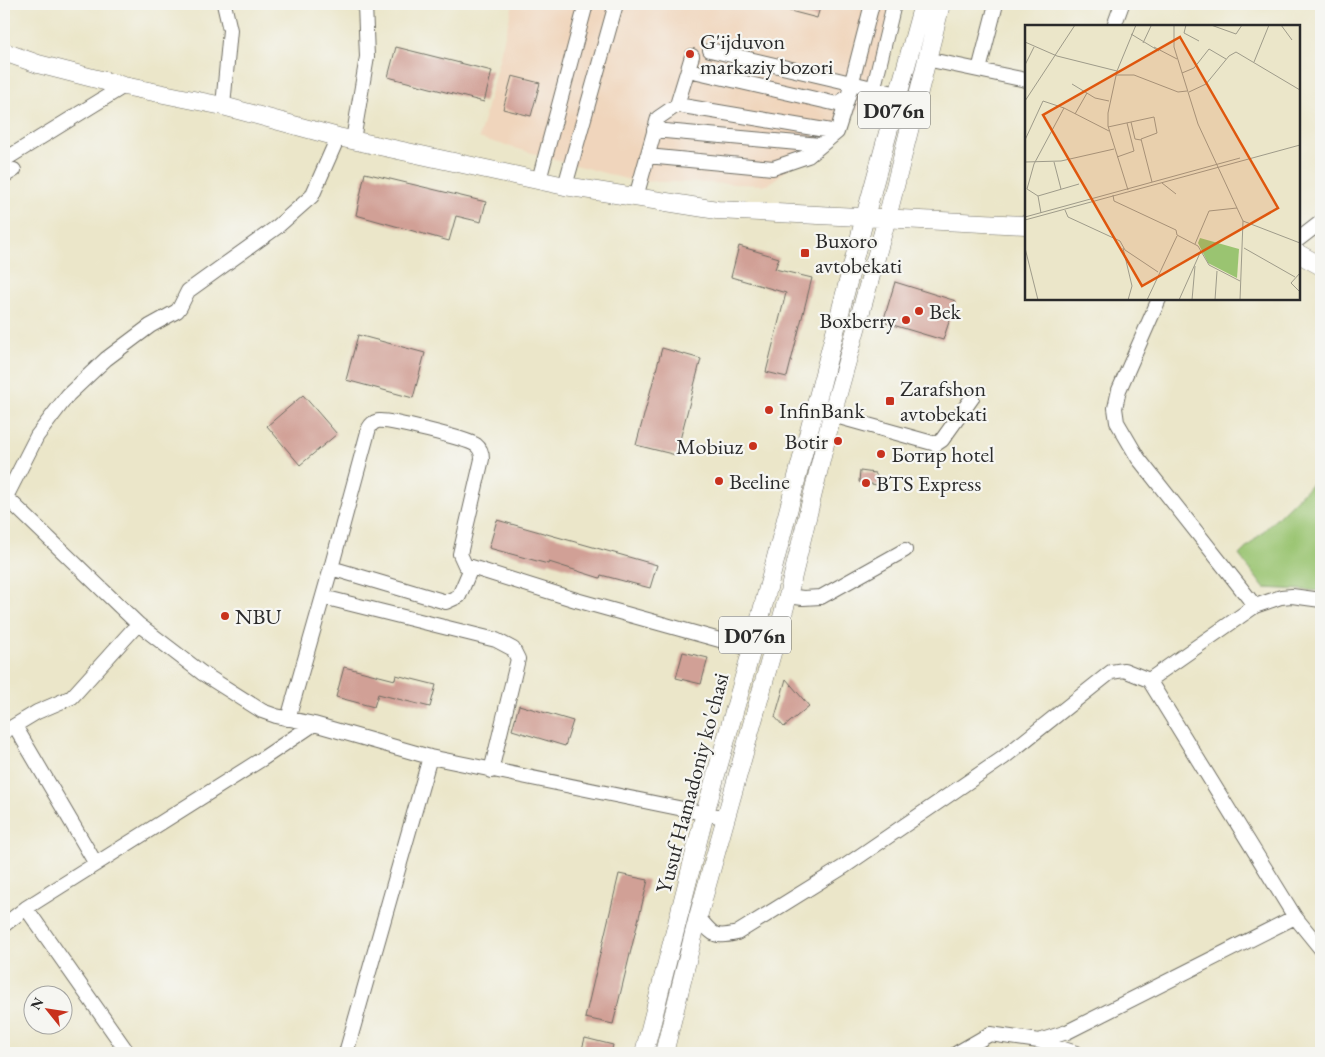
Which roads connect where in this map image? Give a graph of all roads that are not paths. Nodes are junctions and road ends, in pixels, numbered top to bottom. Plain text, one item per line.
1 (224, 4) edge
2 (365, 4) edge
3 (586, 4) edge
4 (616, 4) edge
5 (872, 4) edge
6 (894, 4) edge
7 (923, 4) edge
8 (940, 4) edge
9 (996, 4) edge
10 (1122, 4) edge
11 (1114, 25) edge
12 (710, 50) dead end
13 (4, 52) edge
14 (692, 56) dead end
15 (926, 60) junction
16 (689, 70) junction
17 (979, 70) junction
18 (1025, 80) edge
19 (852, 82) junction
20 (124, 86) junction
21 (874, 87) junction
22 (898, 94) junction
23 (848, 97) junction
24 (677, 105) junction
25 (222, 106) junction
26 (654, 130) junction
27 (836, 132) junction
28 (346, 138) junction
29 (820, 145) junction
30 (647, 156) junction
31 (4, 160) edge
32 (539, 180) junction
33 (565, 186) junction
34 (636, 197) junction
35 (865, 217) junction
36 (887, 218) junction
37 (1321, 222) edge
38 (1025, 225) edge
39 (1300, 238) edge
40 (1300, 255) edge
41 (1321, 266) edge
42 (1160, 300) edge
43 (972, 398) dead end
44 (832, 415) junction
45 (5, 496) edge
46 (905, 550) dead end
47 (332, 568) junction
48 (471, 568) junction
49 (788, 596) junction
50 (323, 597) junction
51 (1321, 600) edge
52 (1255, 606) junction
53 (138, 624) junction
54 (752, 648) junction
55 (1149, 680) junction
56 (288, 719) junction
57 (314, 724) junction
58 (9, 729) edge
59 (430, 758) junction
60 (491, 771) junction
61 (705, 813) junction
62 (727, 818) junction
63 (96, 864) junction
64 (26, 908) junction
65 (698, 917) junction
66 (1294, 917) junction
67 (4, 925) edge
68 (1321, 949) edge
69 (1039, 1041) junction
70 (128, 1053) edge
71 (346, 1053) edge
72 (644, 1053) edge
73 (664, 1053) edge
74 (957, 1053) edge
75 (1076, 1053) edge

1 - 25 street
2 - 28 street
3 - 32 street
4 - 33 street
5 - 19 street
6 - 21 street
7 - 22 main road, Yusuf Hamadoniy ko'chasi / D076n
8 - 15 main road, Yusuf Hamadoniy ko'chasi / D076n
9 - 17 street
10 - 11 street
12 - 19 street
13 - 20 main road
14 - 16 street
15 - 17 street
15 - 36 main road, Yusuf Hamadoniy ko'chasi / D076n
16 - 23 street
16 - 24 street
17 - 18 street
19 - 21 street
19 - 23 street
20 - 25 main road
20 - 31 street
21 - 22 street
22 - 35 main road, Yusuf Hamadoniy ko'chasi / D076n
23 - 27 street
24 - 26 street
24 - 27 street
25 - 28 main road
26 - 29 street
26 - 30 street
27 - 29 street
28 - 32 main road
28 - 45 street
29 - 30 street
30 - 34 street
32 - 33 main road
33 - 34 main road
34 - 35 main road
35 - 36 main road
35 - 54 main road, Yusuf Hamadoniy ko'chasi / D076n
36 - 38 main road
36 - 44 main road, Yusuf Hamadoniy ko'chasi / D076n
37 - 39 street
40 - 41 main road
42 - 52 street
43 - 44 street
44 - 49 main road, Yusuf Hamadoniy ko'chasi / D076n
45 - 53 street
46 - 49 street
47 - 48 street
47 - 48 street
47 - 50 street
48 - 54 street
49 - 62 main road, Yusuf Hamadoniy ko'chasi / D076n
50 - 56 street
50 - 60 street
51 - 52 street
52 - 55 street
53 - 56 street
53 - 58 street
54 - 61 main road, Yusuf Hamadoniy ko'chasi / D076n
55 - 65 street
55 - 66 street
56 - 57 street
57 - 59 street
57 - 63 street
58 - 63 street
59 - 60 street
59 - 71 street
60 - 61 street
61 - 62 street
61 - 72 main road, Yusuf Hamadoniy ko'chasi / D076n
62 - 65 main road, Yusuf Hamadoniy ko'chasi / D076n
63 - 64 street
64 - 67 street
64 - 70 street
65 - 73 main road, Yusuf Hamadoniy ko'chasi / D076n
66 - 68 street
66 - 69 street
69 - 74 street
69 - 75 street

